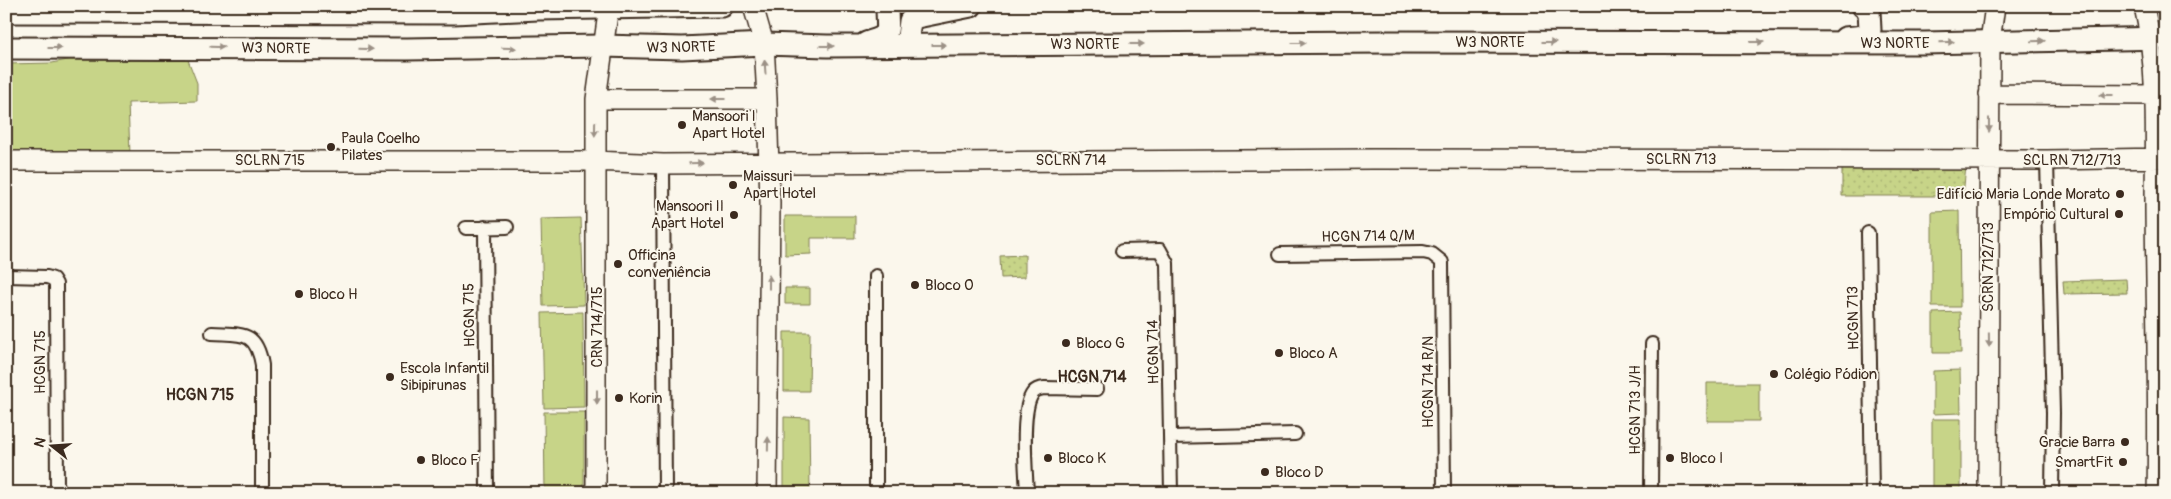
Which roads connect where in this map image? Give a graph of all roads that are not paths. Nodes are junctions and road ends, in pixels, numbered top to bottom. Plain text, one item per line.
1 (722, 6) edge
2 (753, 6) edge
3 (888, 6) edge
4 (971, 6) edge
5 (1863, 6) edge
6 (1996, 6) edge
7 (2144, 6) edge
8 (609, 7) edge
9 (538, 9) junction
10 (6, 12) edge
11 (454, 13) junction
12 (2158, 39) edge
13 (1990, 41) junction
14 (1810, 42) junction
15 (764, 44) junction
16 (907, 45) junction
17 (602, 46) junction
18 (856, 46) junction
19 (476, 47) junction
20 (6, 48) edge
21 (407, 49) junction
22 (1989, 94) junction
23 (2155, 96) junction
24 (596, 99) junction
25 (767, 99) junction
26 (1373, 159) joint
27 (1988, 159) junction
28 (2160, 159) edge
29 (2047, 160) junction
30 (6, 161) edge
31 (594, 162) junction
32 (768, 162) junction
33 (662, 164) junction
34 (485, 227) junction
35 (507, 227) dead end
36 (466, 228) dead end
37 (1868, 233) dead end
38 (1122, 251) dead end
39 (1280, 254) dead end
40 (1444, 272) joint
41 (6, 276) edge
42 (876, 276) dead end
43 (212, 333) dead end
44 (1652, 344) dead end
45 (1097, 389) dead end
46 (1295, 434) dead end
47 (1171, 437) junction
48 (57, 493) edge
49 (262, 493) edge
50 (487, 493) edge
51 (596, 493) edge
52 (665, 493) edge
53 (767, 493) edge
54 (876, 493) edge
55 (1027, 493) edge
56 (1171, 493) edge
57 (1444, 493) edge
58 (1651, 493) edge
59 (1872, 493) edge
60 (1988, 493) edge
61 (2052, 493) edge
62 (2157, 493) edge

1 - 8 main road
2 - 15 street
3 - 18 main road
4 - 16 main road
5 - 14 main road
6 - 13 street, SCRN 712/713
7 - 12 street
8 - 9 main road
8 - 17 street, CRN 714/715
9 - 11 main road
9 - 19 main road
10 - 11 main road
11 - 21 main road
13 -> 12 main road, W3 NORTE
12 - 23 street
14 -> 13 main road, W3 NORTE
13 - 22 street, SCRN 712/713
16 -> 14 main road, W3 NORTE
15 - 17 main road, W3 NORTE
15 -> 18 main road, W3 NORTE
25 -> 15 street
16 - 18 main road, W3 NORTE
19 -> 17 main road, W3 NORTE
17 - 24 street, CRN 714/715
19 - 21 main road, W3 NORTE
20 -> 21 main road, W3 NORTE
23 -> 22 street
22 -> 27 street, SCRN 712/713
23 - 28 street
25 -> 24 street
24 -> 31 street, CRN 714/715
25 - 32 street
26 - 27 street, SCLRN 713
26 - 32 street, SCLRN 714
27 - 29 street, SCLRN 712/713
27 -> 60 street, SCRN 712/713
28 - 29 street, SCLRN 712/713
28 - 62 street
29 - 61 street
30 - 31 street, SCLRN 715
31 - 33 street
31 -> 51 street, CRN 714/715
33 -> 32 street
53 -> 32 street
33 - 52 street
34 - 35 street
34 - 36 street
34 - 50 street, HCGN 715
37 - 59 street, HCGN 713
38 - 47 street, HCGN 714
39 - 40 street, HCGN 714 Q/M
40 - 57 street, HCGN 714 R/N
41 - 48 street, HCGN 715
42 - 54 street
43 - 49 street
44 - 58 street, HCGN 713 J/H
45 - 55 street
46 - 47 street
47 - 56 street, HCGN 714

